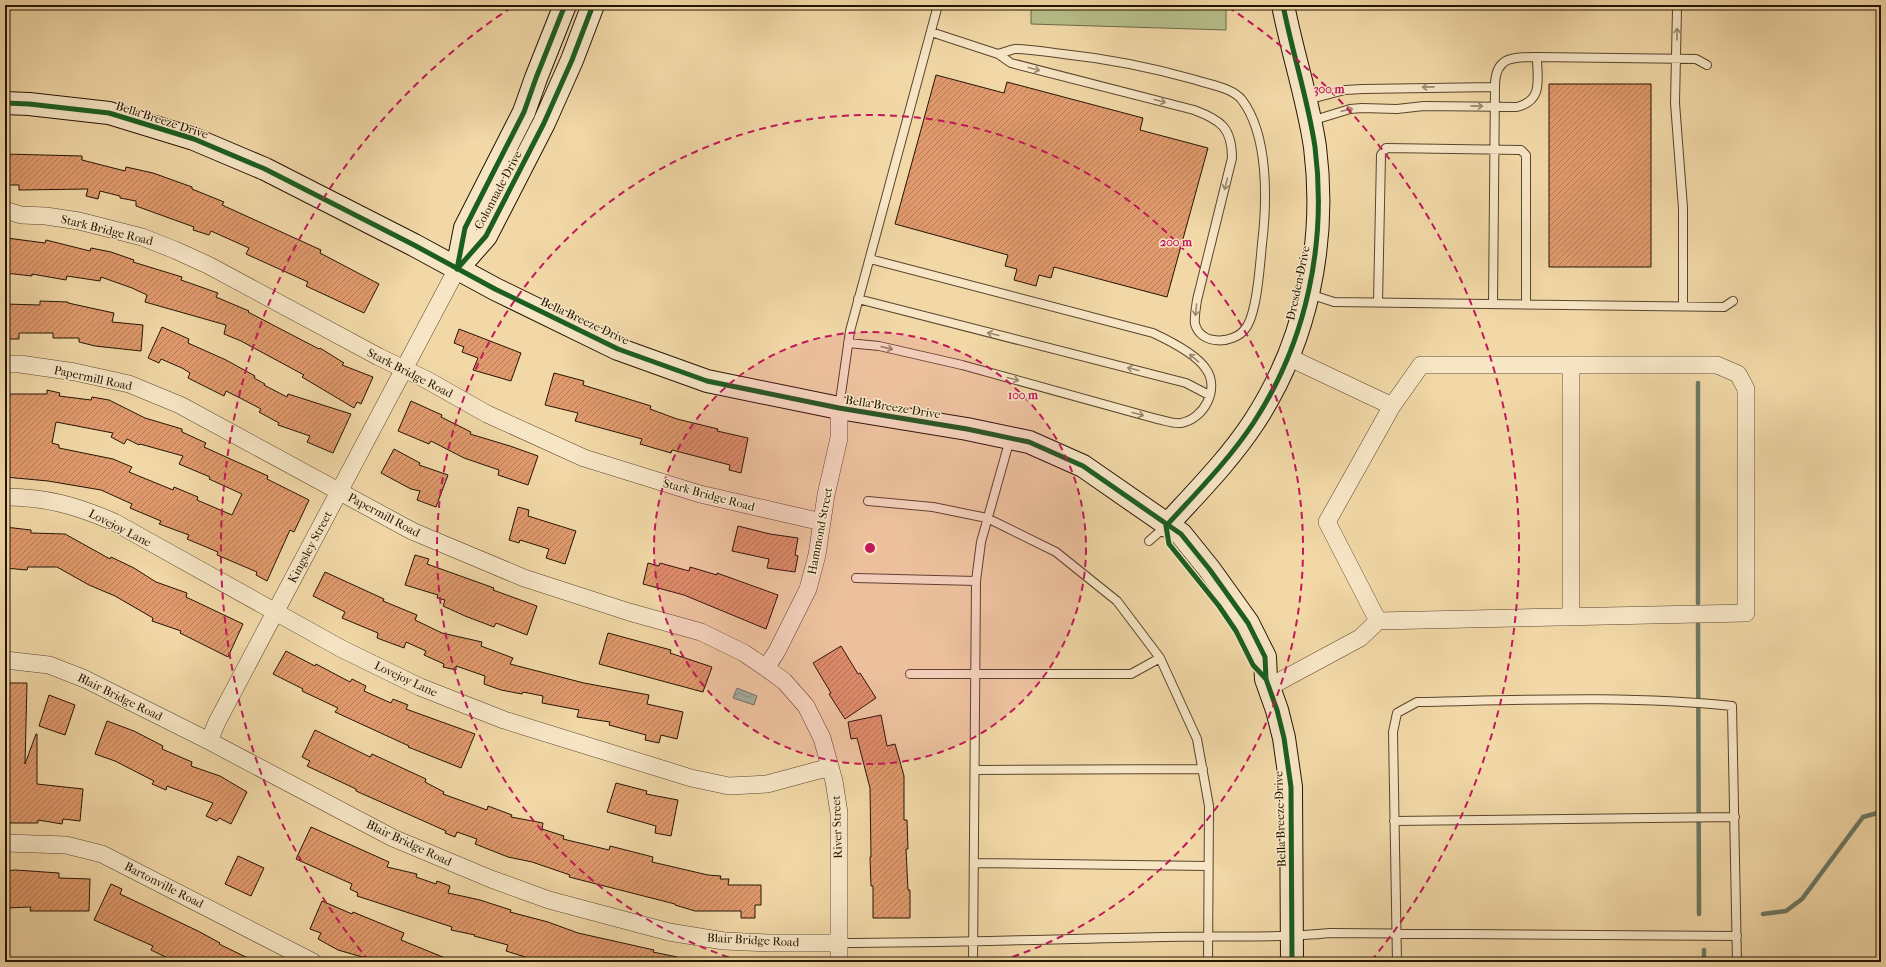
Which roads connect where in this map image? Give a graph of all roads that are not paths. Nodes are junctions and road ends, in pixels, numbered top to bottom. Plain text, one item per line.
1 (565, 5) edge
2 (592, 5) edge
3 (938, 5) edge
4 (1283, 5) edge
5 (1677, 9) dead end
6 (931, 32) junction
7 (998, 54) junction
8 (1537, 57) junction
9 (1676, 59) junction
10 (1707, 65) dead end
11 (1495, 87) junction
12 (5, 103) edge
13 (1495, 106) junction
14 (1308, 111) junction
15 (1494, 150) junction
16 (5, 210) edge
17 (870, 259) junction
18 (458, 269) junction
19 (1308, 294) junction
20 (858, 299) junction
21 (1733, 301) dead end
22 (1378, 302) junction
23 (1493, 303) junction
24 (1526, 304) junction
25 (1683, 306) junction
26 (848, 343) junction
27 (1288, 357) junction
28 (5, 364) edge
29 (1571, 366) junction
30 (404, 370) junction
31 (1209, 395) junction
32 (1392, 406) junction
33 (838, 408) junction
34 (1010, 438) junction
35 (339, 492) junction
36 (5, 497) edge
37 (868, 501) dead end
38 (987, 518) junction
39 (822, 522) junction
40 (1166, 526) junction
41 (1149, 541) dead end
42 (856, 578) dead end
43 (976, 580) junction
44 (275, 612) junction
45 (1571, 617) junction
46 (1378, 621) junction
47 (1160, 658) junction
48 (5, 660) edge
49 (766, 668) junction
50 (910, 674) dead end
51 (975, 675) junction
52 (1268, 683) junction
53 (209, 741) junction
54 (830, 767) junction
55 (1202, 769) junction
56 (975, 770) junction
57 (1735, 817) junction
58 (1394, 821) junction
59 (5, 844) edge
60 (975, 863) junction
61 (1208, 866) junction
62 (1397, 935) junction
63 (1208, 936) junction
64 (1737, 936) junction
65 (1292, 937) junction
66 (974, 941) junction
67 (838, 943) junction
68 (313, 962) edge
69 (838, 962) edge
70 (973, 962) edge
71 (1208, 962) edge
72 (1292, 962) edge
73 (1397, 962) edge
74 (1737, 962) edge

1 - 18 street, Colonnade Drive
2 - 18 street, Colonnade Drive
3 - 6 lane
4 - 14 street, Dresden Drive
9 -> 5 lane
6 - 7 lane
6 - 17 lane
7 -> 7 lane
8 - 9 lane
8 - 11 lane
8 - 13 lane
9 - 10 lane
9 - 25 lane
11 - 13 lane
11 -> 14 lane
12 - 18 street, Bella Breeze Drive
14 -> 13 lane
13 - 15 lane
14 - 19 street, Dresden Drive
15 - 22 lane
15 - 23 lane
15 - 24 lane
16 - 30 street, Stark Bridge Road
17 - 20 lane
31 -> 17 lane
18 - 30 street, Kingsley Street
18 - 33 street, Bella Breeze Drive
19 - 22 lane
19 - 27 street, Dresden Drive
20 - 26 lane
31 -> 20 lane
21 - 25 lane
22 - 23 lane
23 - 24 lane
24 - 25 lane
26 -> 31 lane
26 - 33 lane
27 - 32 street
27 - 40 street, Dresden Drive
28 - 35 street, Papermill Road
29 - 32 street
29 - 45 street
29 - 45 street
30 - 35 street, Kingsley Street
30 - 39 street, Stark Bridge Road
32 - 46 street
33 - 34 street, Bella Breeze Drive
33 - 39 street, Hammond Street
34 - 38 lane
34 - 40 street, Bella Breeze Drive
35 - 44 street, Kingsley Street
35 - 49 street, Papermill Road
36 - 44 street, Lovejoy Lane
37 - 38 lane
38 - 43 lane
38 - 47 lane
39 - 49 street, Hammond Street
40 - 41 lane
40 - 52 street, Bella Breeze Drive
42 - 43 lane
43 - 51 lane
44 - 53 street, Kingsley Street
44 - 54 street, Lovejoy Lane
45 - 46 street
46 - 52 street
47 - 51 lane
47 - 55 lane
48 - 53 street, Blair Bridge Road
49 - 54 street, River Street
50 - 51 lane
51 - 56 lane
52 - 65 street, Bella Breeze Drive
53 - 67 street, Blair Bridge Road
54 - 67 street, River Street
55 - 56 lane
55 - 61 lane
56 - 60 lane
57 - 58 lane
57 - 58 lane
57 - 64 lane
58 - 62 lane
59 - 68 street, Bartonville Road
60 - 61 lane
60 - 66 lane
61 - 63 lane
62 - 64 lane
62 - 65 lane
62 - 73 lane
63 - 65 lane
63 - 66 lane
63 - 71 lane
64 - 74 lane
65 - 72 street, Bella Breeze Drive
66 - 67 lane
66 - 70 lane
67 - 69 street, River Street

